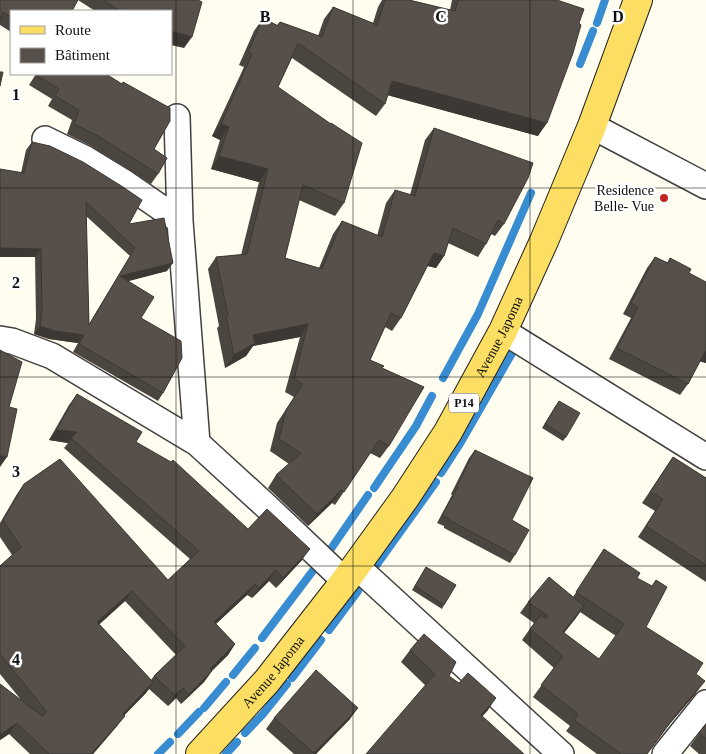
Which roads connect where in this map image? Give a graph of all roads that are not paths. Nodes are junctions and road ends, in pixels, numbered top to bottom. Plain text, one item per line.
1 (638, 0) edge
2 (177, 117) dead end
3 (592, 126) junction
4 (45, 140) dead end
5 (706, 186) edge
6 (180, 221) junction
7 (503, 331) junction
8 (0, 339) edge
9 (197, 443) junction
10 (706, 456) edge
11 (350, 574) junction
12 (706, 702) edge
13 (200, 754) edge
14 (561, 754) edge
15 (665, 754) edge

1 - 3 main road, Avenue Japoma / P14
2 - 6 street
3 - 5 street
3 - 7 main road, Avenue Japoma / P14
4 - 6 street
6 - 9 street
7 - 10 street
7 - 11 main road, Avenue Japoma / P14
8 - 9 street
9 - 11 street
11 - 13 main road, Avenue Japoma / P14
11 - 14 street
12 - 15 street

